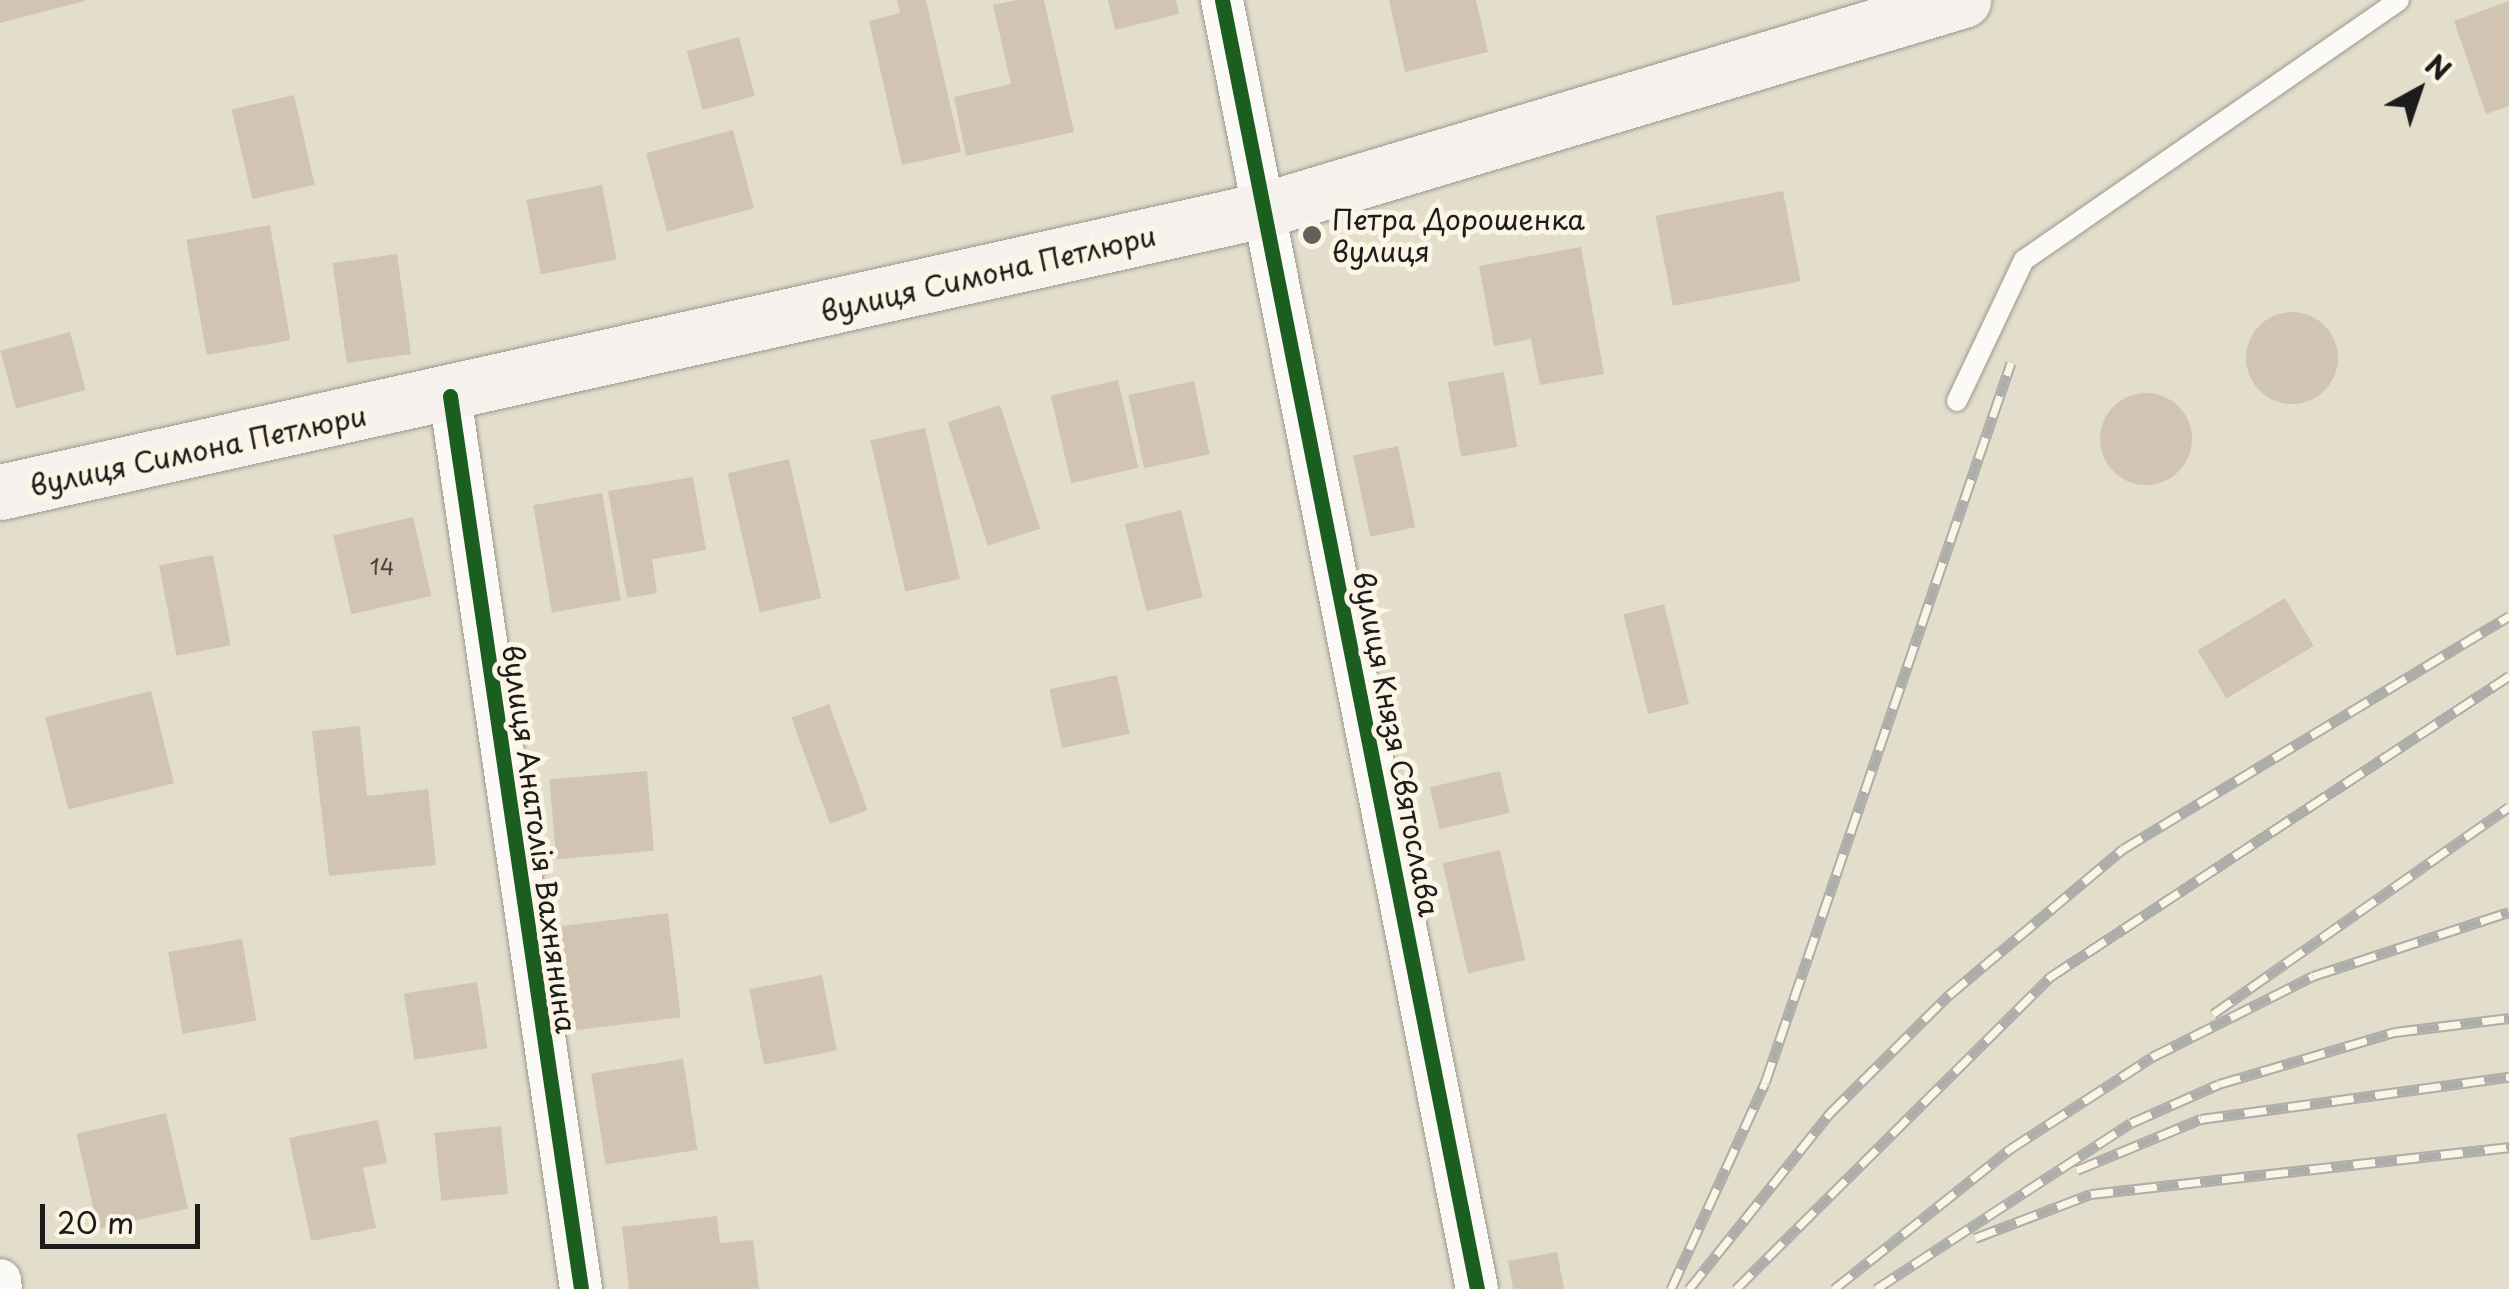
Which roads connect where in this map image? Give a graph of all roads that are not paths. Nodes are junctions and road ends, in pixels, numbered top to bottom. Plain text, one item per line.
1 (1222, 0) edge
2 (1963, 0) edge
3 (2399, 0) edge
4 (1267, 209) junction
5 (450, 396) junction
6 (1957, 402) dead end
7 (0, 492) edge
8 (0, 1280) edge
9 (1, 1289) edge
10 (581, 1289) edge
11 (1477, 1289) edge

1 - 4 street, вулиця Князя Святослава
2 - 4 main road, вулиця Симона Петлюри
3 - 6 lane
4 - 5 main road, вулиця Симона Петлюри
4 - 11 street, вулиця Князя Святослава
5 - 7 main road, вулиця Симона Петлюри
5 - 10 street, вулиця Анатолія Вахнянина
8 - 9 street

